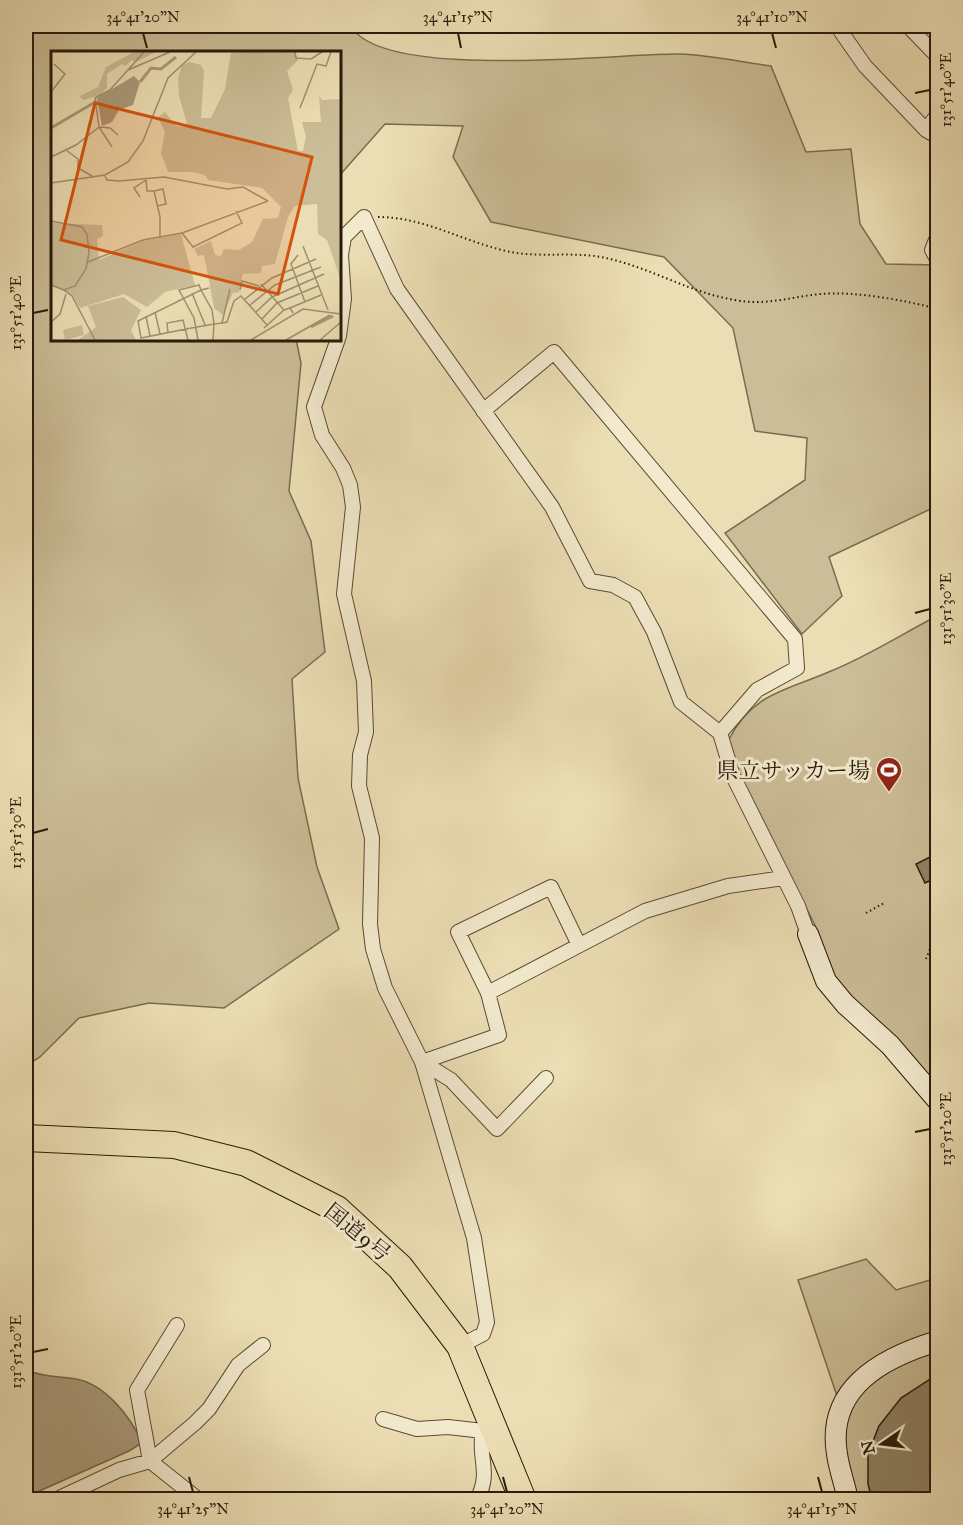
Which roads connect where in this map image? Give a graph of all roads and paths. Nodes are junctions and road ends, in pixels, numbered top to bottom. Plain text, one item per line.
1 (837, 26) edge
2 (908, 26) edge
3 (938, 57) edge
4 (938, 114) edge
5 (932, 133) edge
6 (364, 217) junction
7 (938, 235) edge
8 (938, 261) edge
9 (938, 309) edge
10 (340, 329) edge
11 (338, 340) edge
12 (483, 411) junction
13 (720, 734) junction
14 (783, 878) junction
15 (884, 903) dead end
16 (866, 913) dead end
17 (936, 932) edge
18 (808, 934) joint
19 (579, 945) junction
20 (926, 959) dead end
21 (488, 993) junction
22 (422, 1062) junction
23 (546, 1078) dead end
24 (938, 1101) edge
25 (26, 1138) edge
26 (177, 1325) dead end
27 (938, 1341) edge
28 (264, 1345) dead end
29 (460, 1346) junction
30 (383, 1419) dead end
31 (488, 1428) junction
32 (150, 1461) junction
33 (55, 1500) edge
34 (199, 1500) edge
35 (477, 1500) edge
36 (523, 1500) edge
37 (848, 1500) edge

1 - 5 street
2 - 3 street
4 - 5 street
6 - 9 path
6 - 10 street
6 - 12 street
7 - 8 street
11 - 22 street
12 - 13 street
12 - 13 street
13 - 14 street
14 - 18 street
14 - 19 street
15 - 16 path
17 - 20 path
18 - 24 street
19 - 21 street
19 - 21 street
21 - 22 street
22 - 23 street
22 - 29 street
25 - 29 highway, 国道9号
26 - 32 street
27 - 37 street
28 - 32 street
29 - 31 highway, 国道9号
30 - 31 street
31 - 35 street
31 - 36 highway, 国道9号
32 - 33 street
32 - 34 street

